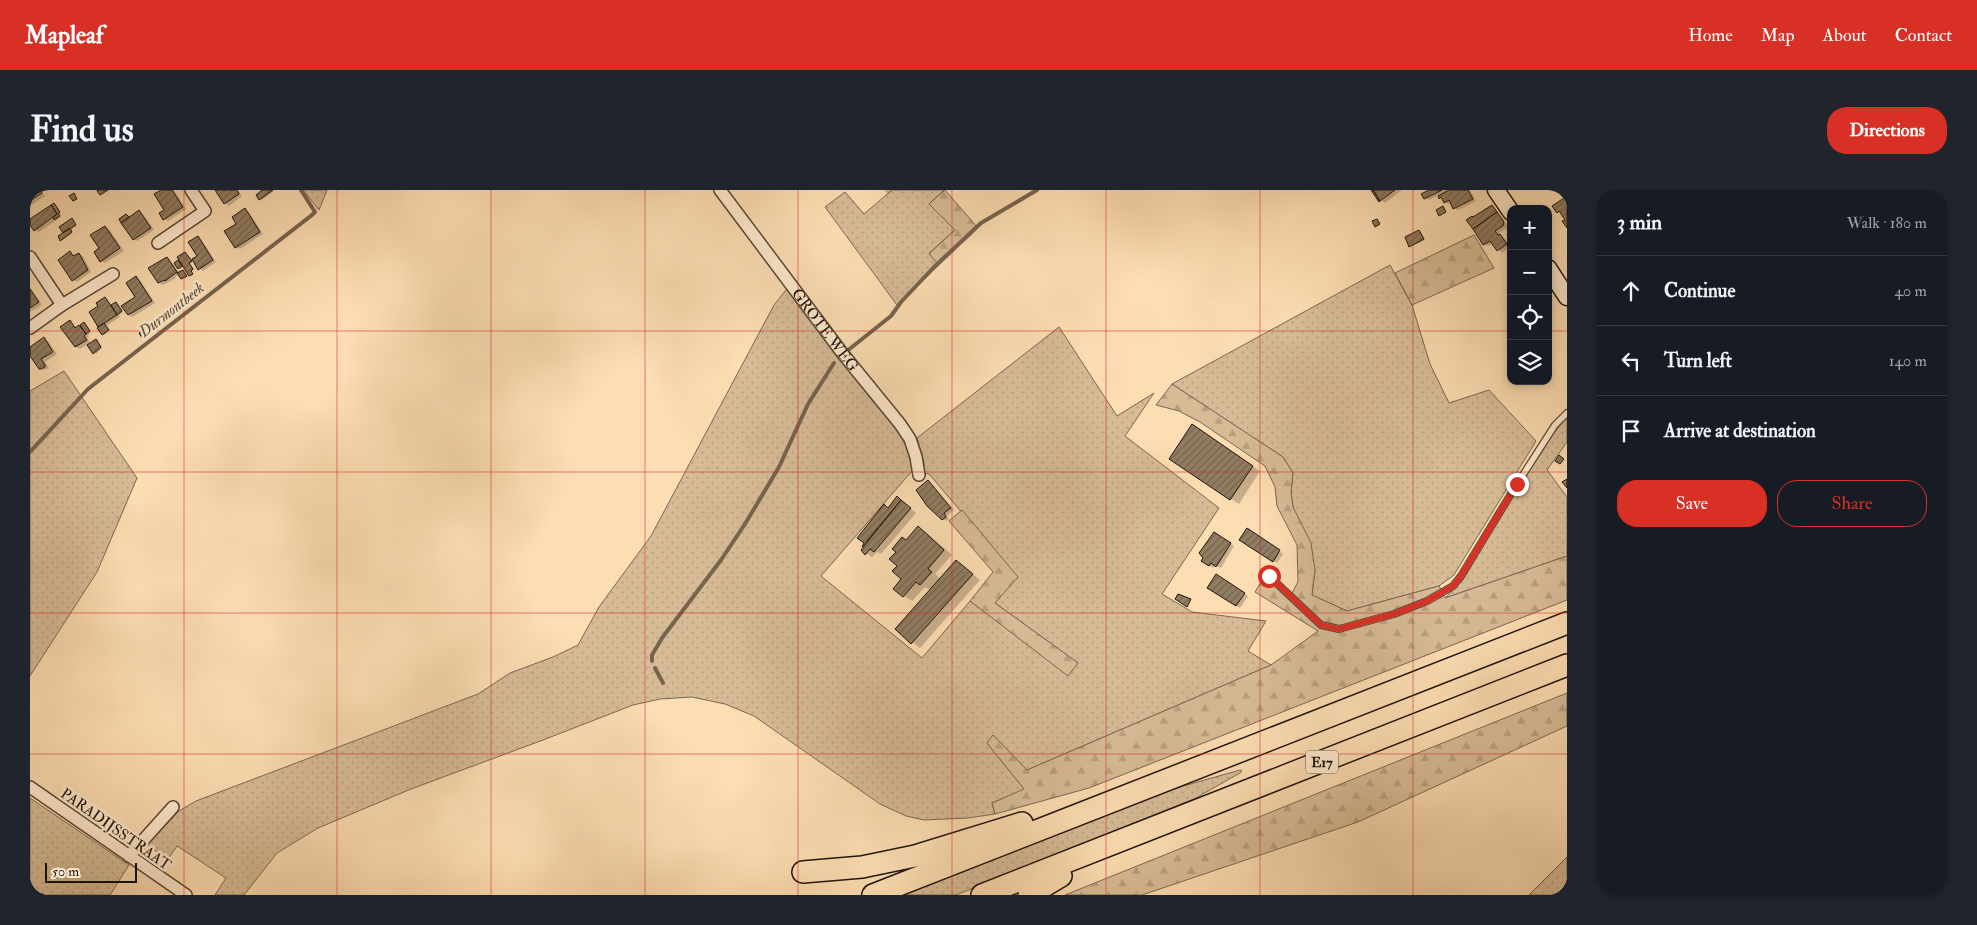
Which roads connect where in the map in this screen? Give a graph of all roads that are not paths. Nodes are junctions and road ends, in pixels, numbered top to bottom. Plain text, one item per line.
1 (191, 190) edge
2 (720, 190) edge
3 (1496, 190) edge
4 (1507, 206) edge
5 (158, 243) dead end
6 (30, 257) edge
7 (112, 274) dead end
8 (1552, 274) edge
9 (1567, 297) edge
10 (62, 305) junction
11 (30, 328) edge
12 (1567, 413) edge
13 (919, 475) dead end
14 (1269, 576) dead end
15 (1567, 623) edge
16 (1567, 665) edge
17 (30, 787) edge
18 (1100, 806) junction
19 (173, 807) dead end
20 (129, 856) junction
21 (1077, 858) junction
22 (803, 872) dead end
23 (1060, 876) junction
24 (186, 895) edge
25 (873, 895) edge
26 (982, 895) edge
27 (1013, 895) edge
28 (1028, 895) edge

1 - 5 street
2 - 13 street, GROTE WEG
3 - 4 main road
6 - 10 street
7 - 10 street
8 - 9 main road
10 - 11 street
12 - 14 lane
15 - 18 highway
16 - 21 highway, E17
17 - 20 street, PARADIJSSTRAAT
18 - 22 highway
18 - 25 highway
19 - 20 street
20 - 24 street, PARADIJSSTRAAT
21 - 23 highway
21 - 26 highway, E17
23 - 27 highway
23 - 28 highway

